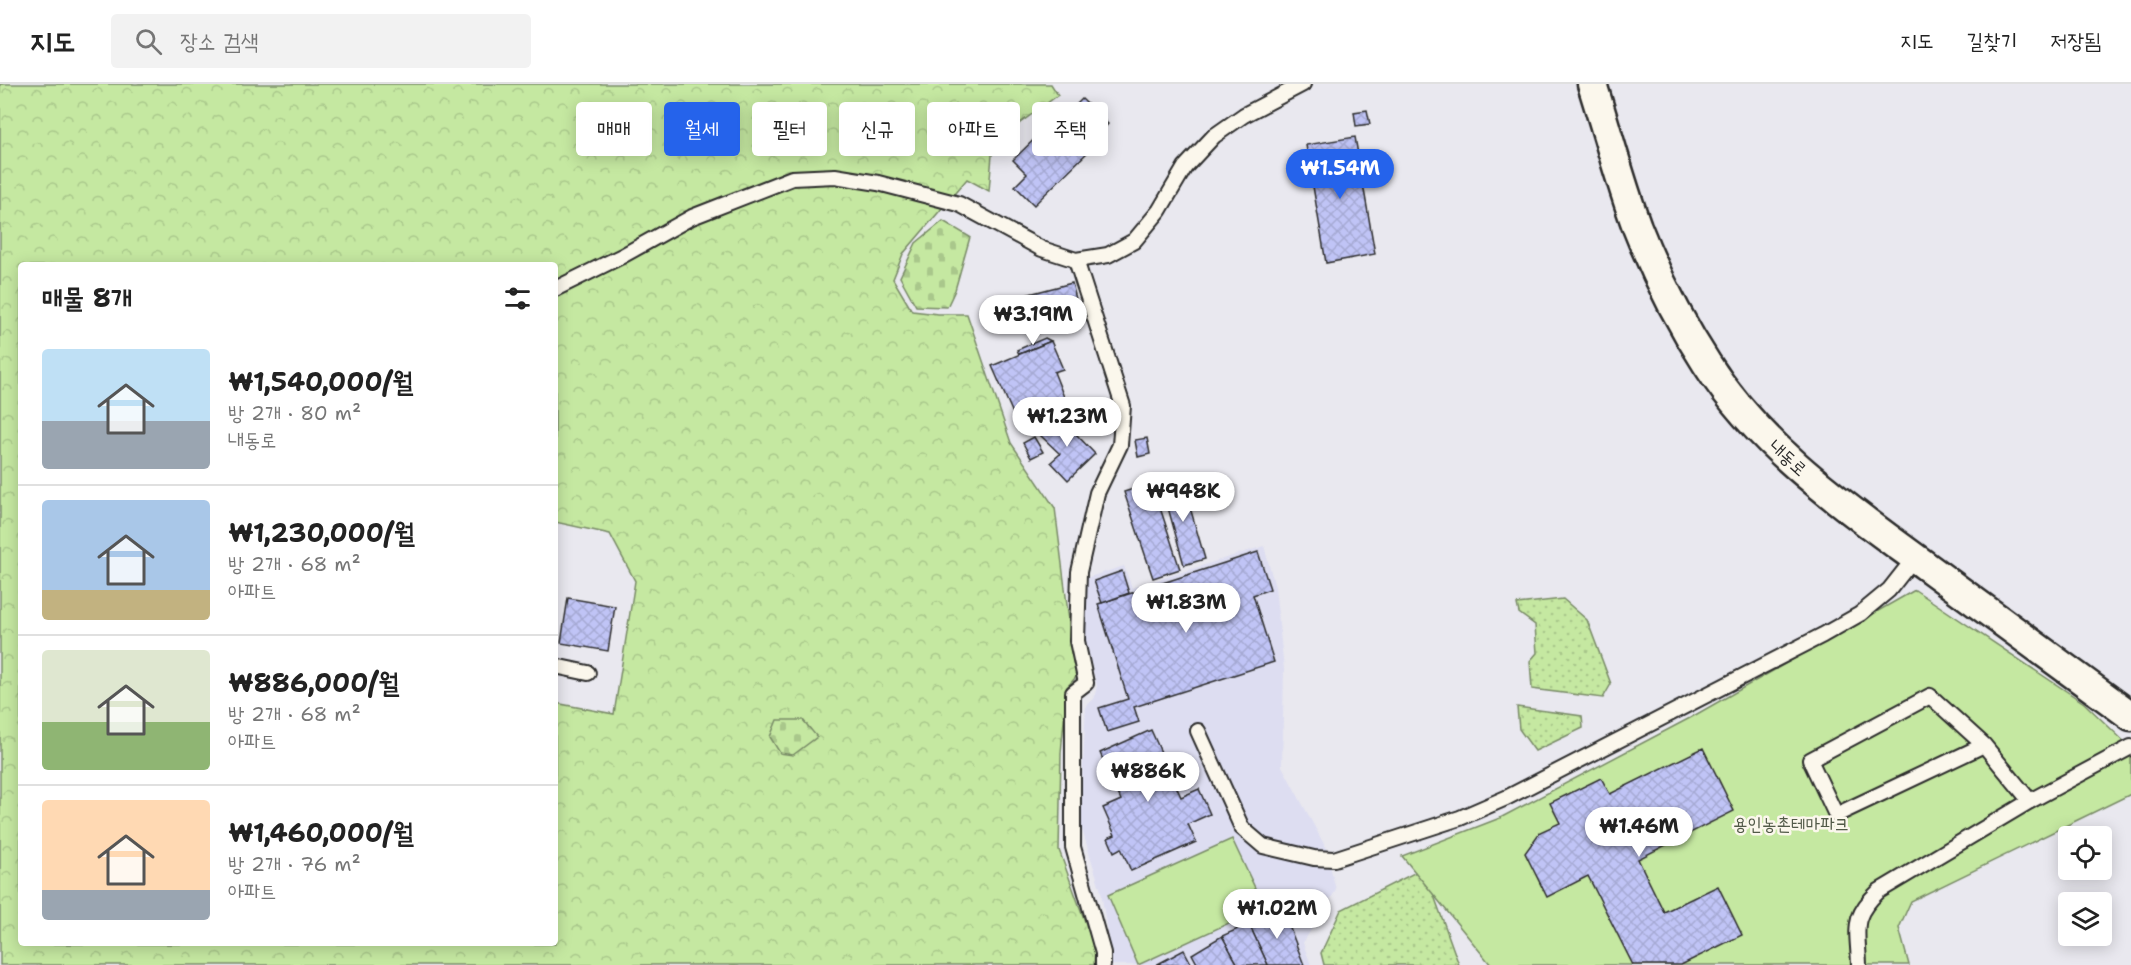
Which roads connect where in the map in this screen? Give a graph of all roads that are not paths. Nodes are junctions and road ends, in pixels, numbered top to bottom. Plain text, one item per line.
1 (1303, 84) edge
2 (1593, 84) edge
3 (1076, 260) junction
4 (558, 287) edge
5 (1915, 557) junction
6 (558, 667) edge
7 (588, 673) dead end
8 (2131, 716) edge
9 (1198, 731) dead end
10 (1984, 745) junction
11 (2131, 747) edge
12 (2030, 801) junction
13 (1103, 965) edge
14 (1859, 965) edge

1 - 3 lane
2 - 5 street, 내동로
3 - 4 lane
3 - 13 lane
5 - 8 street, 내동로
5 - 9 lane
6 - 7 lane
10 - 10 lane
10 - 12 lane
11 - 12 lane
12 - 14 lane

